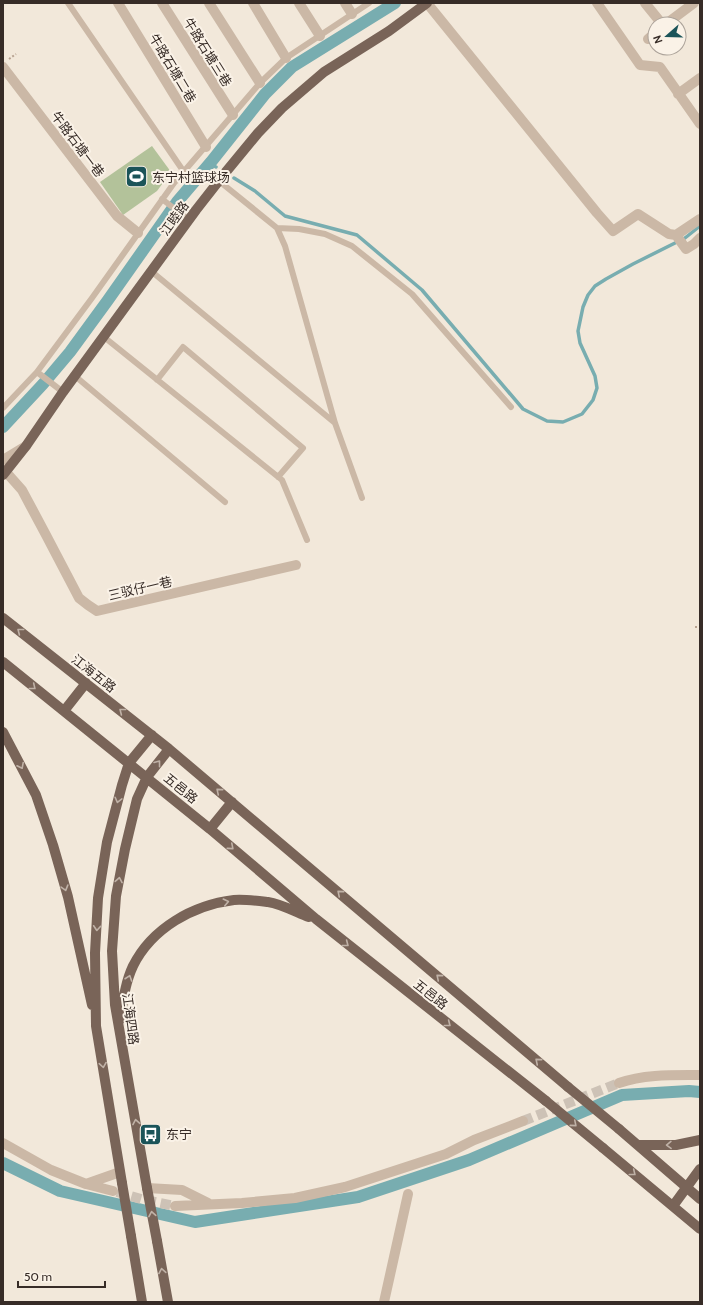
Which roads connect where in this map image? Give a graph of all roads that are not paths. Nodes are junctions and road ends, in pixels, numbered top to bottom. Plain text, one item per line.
1 (68, 3) edge
2 (118, 3) edge
3 (162, 3) edge
4 (208, 3) edge
5 (253, 3) edge
6 (300, 3) edge
7 (345, 3) edge
8 (369, 3) edge
9 (427, 3) edge
10 (597, 3) edge
11 (645, 3) edge
12 (694, 3) edge
13 (352, 14) junction
14 (656, 16) edge
15 (677, 16) edge
16 (320, 36) junction
17 (286, 58) junction
18 (3, 67) edge
19 (700, 78) edge
20 (260, 83) junction
21 (678, 94) junction
22 (233, 115) junction
23 (700, 124) edge
24 (206, 147) junction
25 (184, 172) junction
26 (219, 181) junction
27 (162, 199) junction
28 (700, 219) edge
29 (188, 220) junction
30 (277, 228) junction
31 (138, 233) junction
32 (676, 235) junction
33 (700, 238) edge
34 (151, 271) junction
35 (104, 337) junction
36 (37, 372) junction
37 (75, 376) junction
38 (158, 380) junction
39 (63, 392) junction
40 (511, 407) dead end
41 (3, 408) edge
42 (335, 423) junction
43 (26, 446) junction
44 (3, 460) edge
45 (4, 474) edge
46 (278, 477) junction
47 (362, 498) dead end
48 (225, 502) dead end
49 (307, 540) dead end
50 (296, 565) dead end
51 (3, 618) edge
52 (3, 662) edge
53 (86, 683) junction
54 (64, 711) junction
55 (3, 732) edge
56 (152, 735) junction
57 (169, 749) junction
58 (129, 763) junction
59 (147, 777) junction
60 (232, 802) junction
61 (210, 829) junction
62 (107, 842) junction
63 (125, 849) junction
64 (316, 919) junction
65 (96, 1026) junction
66 (119, 1030) junction
67 (700, 1075) edge
68 (619, 1083) tunnel mouth
69 (523, 1121) tunnel mouth
70 (700, 1140) edge
71 (3, 1143) edge
72 (638, 1145) junction
73 (700, 1169) edge
74 (120, 1172) junction
75 (86, 1184) junction
76 (687, 1187) junction
77 (147, 1188) junction
78 (113, 1191) tunnel mouth
79 (408, 1194) dead end
80 (700, 1199) edge
81 (210, 1204) junction
82 (175, 1206) tunnel mouth
83 (673, 1206) junction
84 (700, 1229) edge
85 (142, 1302) edge
86 (168, 1302) edge
87 (384, 1302) edge

1 - 25 lane
2 - 24 street, 牛路石塘二巷
3 - 22 street, 牛路石塘三巷
4 - 20 street
5 - 17 street
6 - 16 street
7 - 13 street
8 - 13 lane
9 - 26 main road, 江睦路
9 - 32 street
10 - 21 street
11 - 14 street
12 - 15 street
13 - 16 lane
16 - 17 lane
17 - 20 lane
18 - 31 street, 牛路石塘一巷
19 - 21 street
20 - 22 lane
21 - 23 street
22 - 24 lane
24 - 25 lane
25 - 27 lane
26 - 29 main road, 江睦路
26 - 30 lane
27 - 29 lane
27 - 31 lane
28 - 32 street
29 - 34 main road, 江睦路
30 - 40 lane
30 - 42 lane
31 - 36 lane
32 - 33 street
34 - 35 main road, 江睦路
34 - 42 lane
35 - 37 main road, 江睦路
35 - 38 lane
36 - 39 lane
36 - 41 lane
37 - 39 main road, 江睦路
37 - 48 lane
38 - 46 lane
38 - 46 lane
39 - 43 main road, 江睦路
42 - 47 lane
43 - 44 street
43 - 45 main road, 江睦路
45 - 50 street, 三驳仔一巷
46 - 49 lane
53 -> 51 main road, 江海五路
52 -> 54 main road
53 - 54 main road
56 -> 53 main road, 江海五路
54 - 58 main road
55 -> 65 main road
56 - 57 main road, 江海五路
56 - 58 main road
59 -> 57 main road, 江海四路
60 -> 57 main road, 五邑路
58 - 59 main road
58 -> 62 main road
59 - 61 main road, 五邑路
59 - 63 main road, 江海四路
60 - 61 main road
72 -> 60 main road, 五邑路, bridge
61 -> 64 main road, 五邑路
62 - 63 main road
62 -> 65 main road
66 -> 63 main road, 江海四路
66 -> 64 main road
64 -> 83 main road, 五邑路, bridge
65 -> 74 main road
77 -> 66 main road, 江海四路
67 - 68 street
69 - 81 street
70 -> 72 main road
71 - 75 street
72 - 76 main road, 五邑路
73 - 76 main road
74 - 75 street
74 - 85 main road, bridge
75 - 78 street
76 - 80 main road, 五邑路
76 - 83 main road
77 - 81 street
86 -> 77 main road, 江海四路, bridge
79 - 87 street
81 - 82 street
83 - 84 main road, 五邑路

